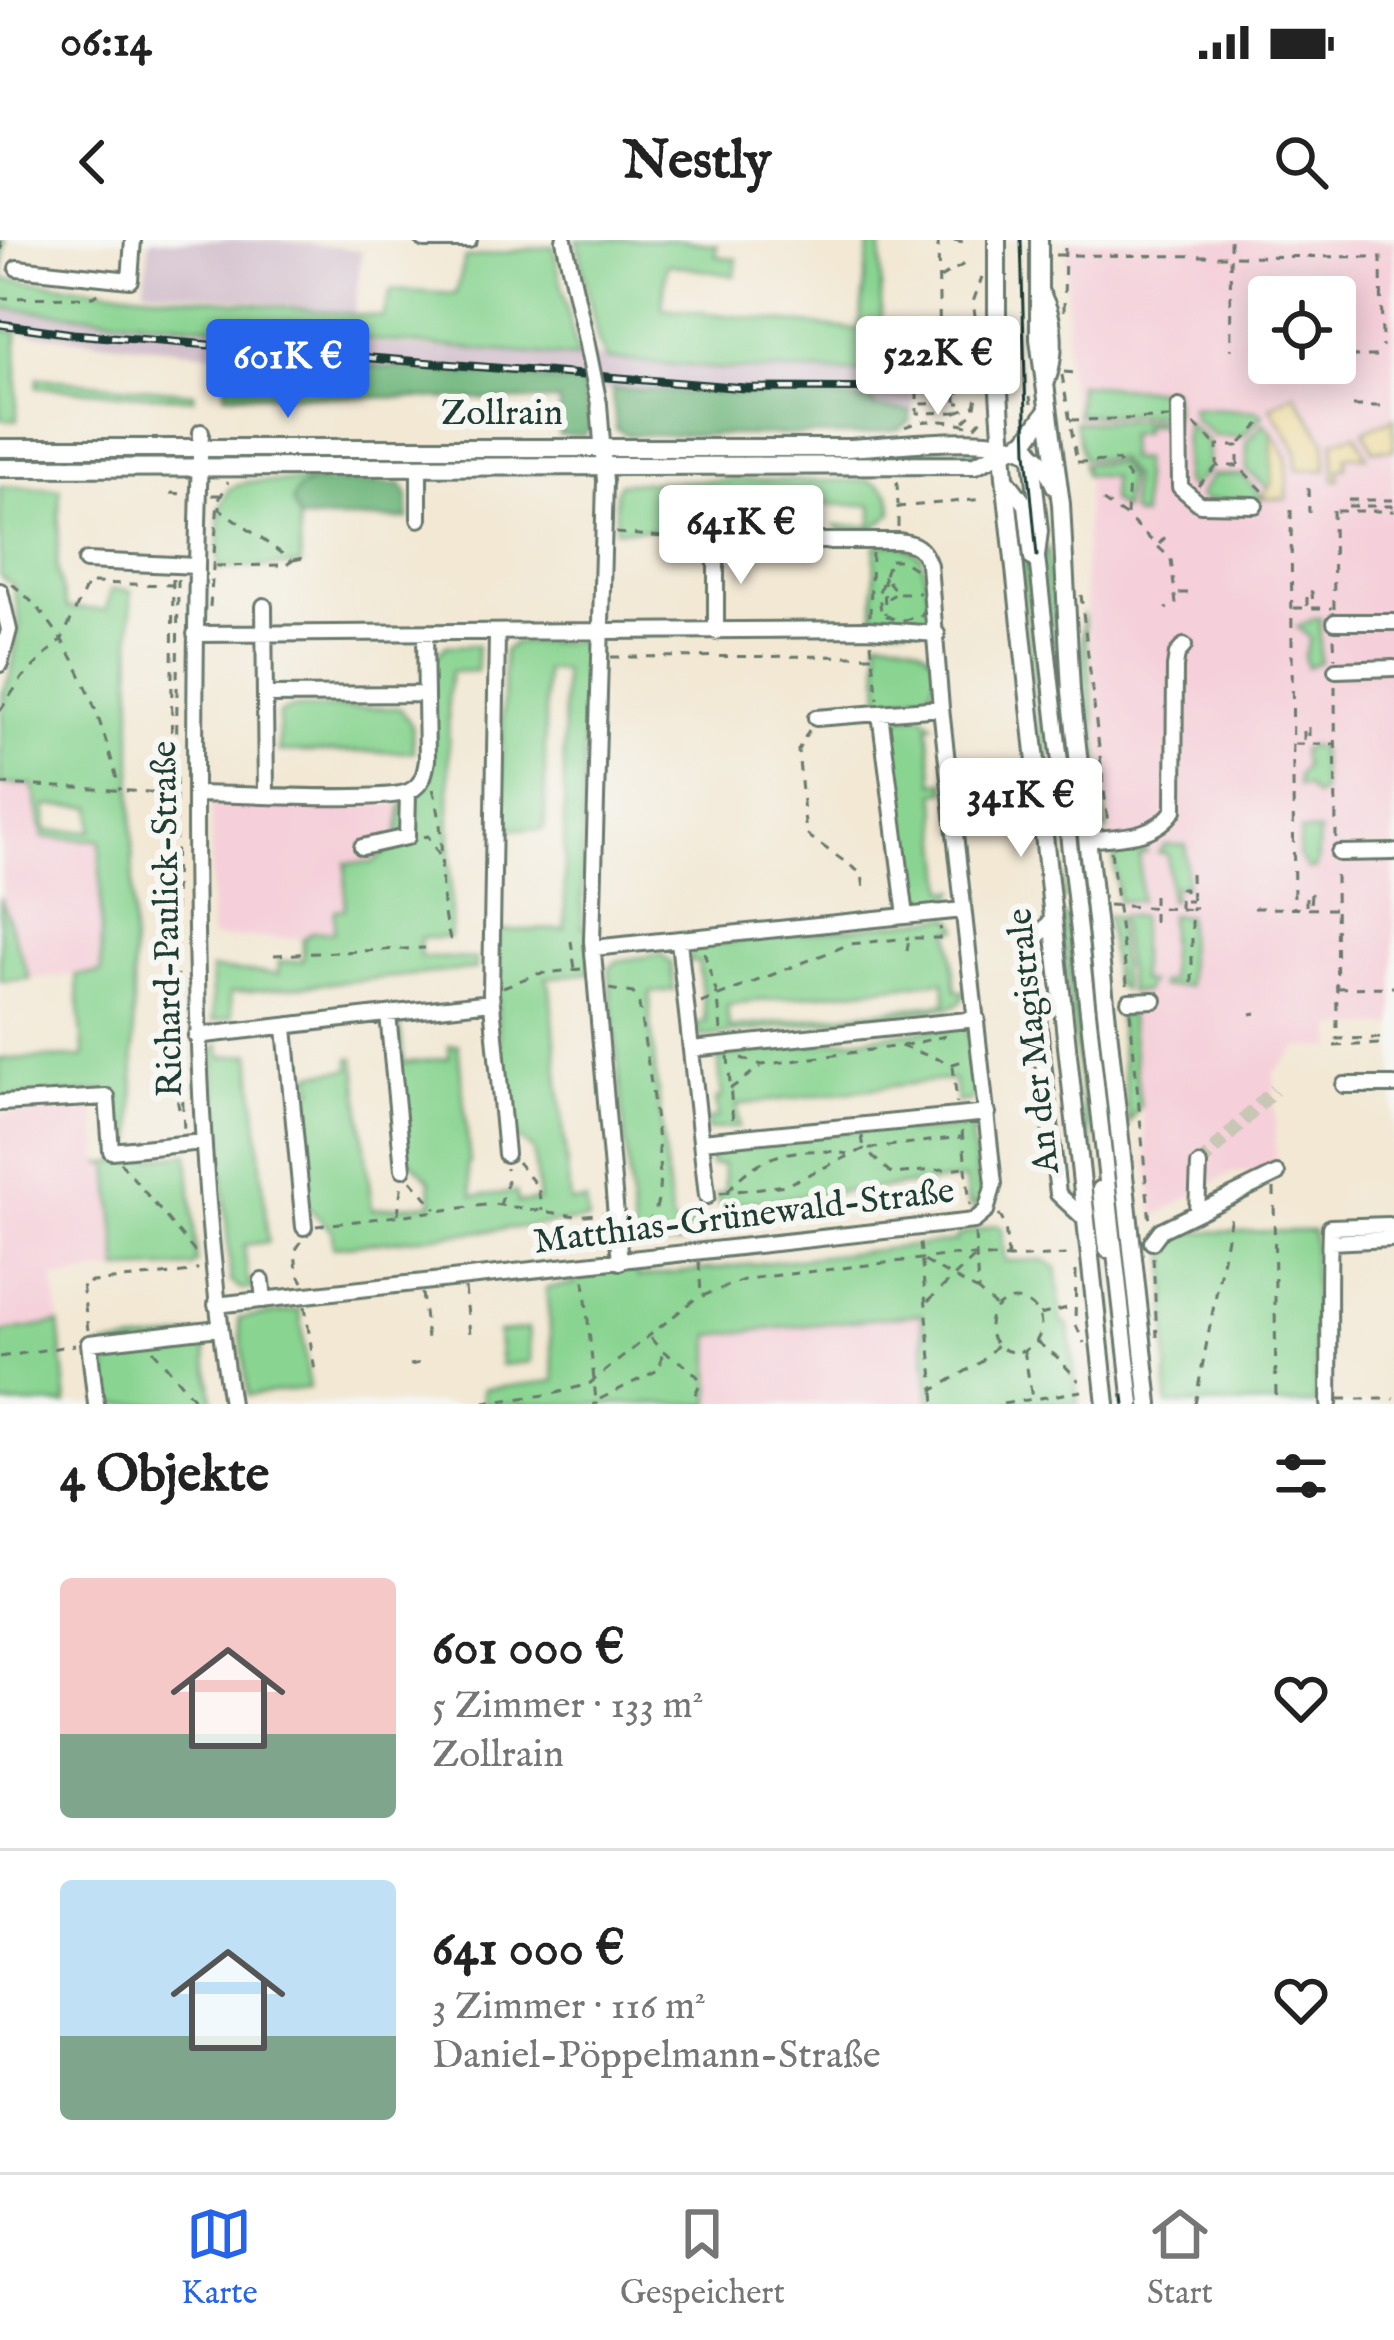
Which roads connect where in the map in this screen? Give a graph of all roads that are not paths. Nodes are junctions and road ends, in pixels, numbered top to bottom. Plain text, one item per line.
1 (133, 240) edge
2 (424, 240) edge
3 (470, 240) edge
4 (564, 240) edge
5 (997, 240) edge
6 (1043, 248) edge
7 (17, 268) dead end
8 (1039, 407) junction
9 (1179, 412) road end
10 (201, 440) junction
11 (604, 447) junction
12 (1017, 447) junction
13 (0, 448) edge
14 (981, 464) junction
15 (604, 467) junction
16 (419, 468) junction
17 (0, 469) edge
18 (200, 469) junction
19 (1005, 477) junction
20 (1260, 499) road end
21 (1061, 504) junction
22 (419, 519) dead end
23 (1037, 556) dead end
24 (86, 561) dead end
25 (205, 566) junction
26 (0, 588) edge
27 (265, 606) dead end
28 (1335, 615) road end
29 (449, 618) dead end
30 (1394, 622) edge
31 (716, 632) junction
32 (201, 634) junction
33 (265, 634) junction
34 (497, 634) junction
35 (599, 634) junction
36 (937, 634) junction
37 (424, 635) junction
38 (449, 635) junction
39 (1184, 646) dead end
40 (0, 664) edge
41 (1394, 668) edge
42 (1336, 670) dead end
43 (424, 694) junction
44 (265, 695) junction
45 (941, 708) junction
46 (880, 713) junction
47 (816, 718) road end
48 (408, 792) junction
49 (195, 794) junction
50 (266, 794) junction
51 (1087, 840) junction
52 (362, 847) dead end
53 (1394, 852) edge
54 (1337, 855) road end
55 (1072, 860) junction
56 (963, 910) junction
57 (906, 916) junction
58 (1054, 917) junction
59 (679, 941) junction
60 (593, 948) junction
61 (491, 998) junction
62 (1129, 1000) road end
63 (1154, 1000) dead end
64 (388, 1014) junction
65 (978, 1024) junction
66 (285, 1028) junction
67 (196, 1036) junction
68 (692, 1049) junction
69 (1344, 1085) dead end
70 (1394, 1085) edge
71 (0, 1103) edge
72 (988, 1113) junction
73 (702, 1141) junction
74 (196, 1143) junction
75 (506, 1154) road end
76 (1199, 1165) tunnel mouth
77 (403, 1169) dead end
78 (1275, 1174) road end
79 (707, 1195) road end
80 (1197, 1212) junction
81 (1087, 1221) junction
82 (304, 1227) road end
83 (1151, 1242) road end
84 (1330, 1242) dead end
85 (620, 1262) junction
86 (262, 1281) dead end
87 (264, 1300) junction
88 (216, 1305) junction
89 (219, 1328) junction
90 (1333, 1401) edge
91 (96, 1404) edge
92 (231, 1404) edge
93 (1106, 1404) edge
94 (1122, 1404) edge
95 (1132, 1404) edge
96 (1149, 1404) edge

1 - 7 street
2 - 3 street
4 - 11 street, bridge
5 - 12 main road, An der Magistrale
6 - 8 main road, An der Magistrale
8 - 12 main road
8 - 21 main road, An der Magistrale
9 - 20 street
10 - 11 main road, Zollrain
10 - 13 main road, Zollrain
10 - 18 street, Richard-Paulick-Straße
11 - 12 main road, Zollrain
11 - 15 street
12 - 14 main road, Zollrain
12 - 19 main road, An der Magistrale
12 - 21 main road, An der Magistrale
12 - 55 street
14 - 15 main road, Zollrain
14 - 19 main road, Zollrain
15 - 16 main road, Zollrain
15 - 35 street
16 - 18 main road, Zollrain
16 - 22 street
17 - 18 main road, Zollrain
18 - 25 street, Richard-Paulick-Straße
19 - 58 main road, An der Magistrale
19 - 94 street
21 - 51 main road, An der Magistrale
23 - 55 street
24 - 25 street
25 - 32 street, Richard-Paulick-Straße
26 - 40 street
27 - 33 street
28 - 30 street
29 - 38 street
31 - 35 street
31 - 36 street
31 - 36 street, Matthias-Grünewald-Straße
32 - 33 street
32 - 49 street, Richard-Paulick-Straße
33 - 37 street
33 - 44 street
34 - 35 street
34 - 38 street
34 - 61 street
35 - 60 street
36 - 45 street, Matthias-Grünewald-Straße
37 - 38 street
37 - 43 street
39 - 51 street
41 - 42 street
43 - 44 street
43 - 48 street
44 - 50 street
45 - 46 street
45 - 56 street, Matthias-Grünewald-Straße
46 - 47 street
46 - 57 street
48 - 50 street
48 - 52 street
49 - 50 street
49 - 67 street, Richard-Paulick-Straße
51 - 96 main road, An der Magistrale
53 - 54 street
55 - 95 street
56 - 57 street
56 - 65 street, Matthias-Grünewald-Straße
57 - 59 street
58 - 81 main road, An der Magistrale
58 - 81 street
59 - 60 street
59 - 68 street
60 - 85 street
61 - 64 street
61 - 75 street
62 - 63 street
64 - 66 street
64 - 77 street
65 - 68 street
65 - 72 street, Matthias-Grünewald-Straße
66 - 67 street
66 - 82 street
67 - 74 street, Richard-Paulick-Straße
68 - 73 street
69 - 70 street
71 - 74 street
72 - 73 street
72 - 85 street, Matthias-Grünewald-Straße
73 - 79 street
74 - 88 street, Richard-Paulick-Straße
76 - 80 street
78 - 80 street
80 - 83 street
81 - 93 main road, An der Magistrale
84 - 90 street
85 - 87 street, Matthias-Grünewald-Straße
86 - 87 street
87 - 88 street, Matthias-Grünewald-Straße
88 - 89 street, Richard-Paulick-Straße
89 - 91 street
89 - 92 street, Richard-Paulick-Straße

